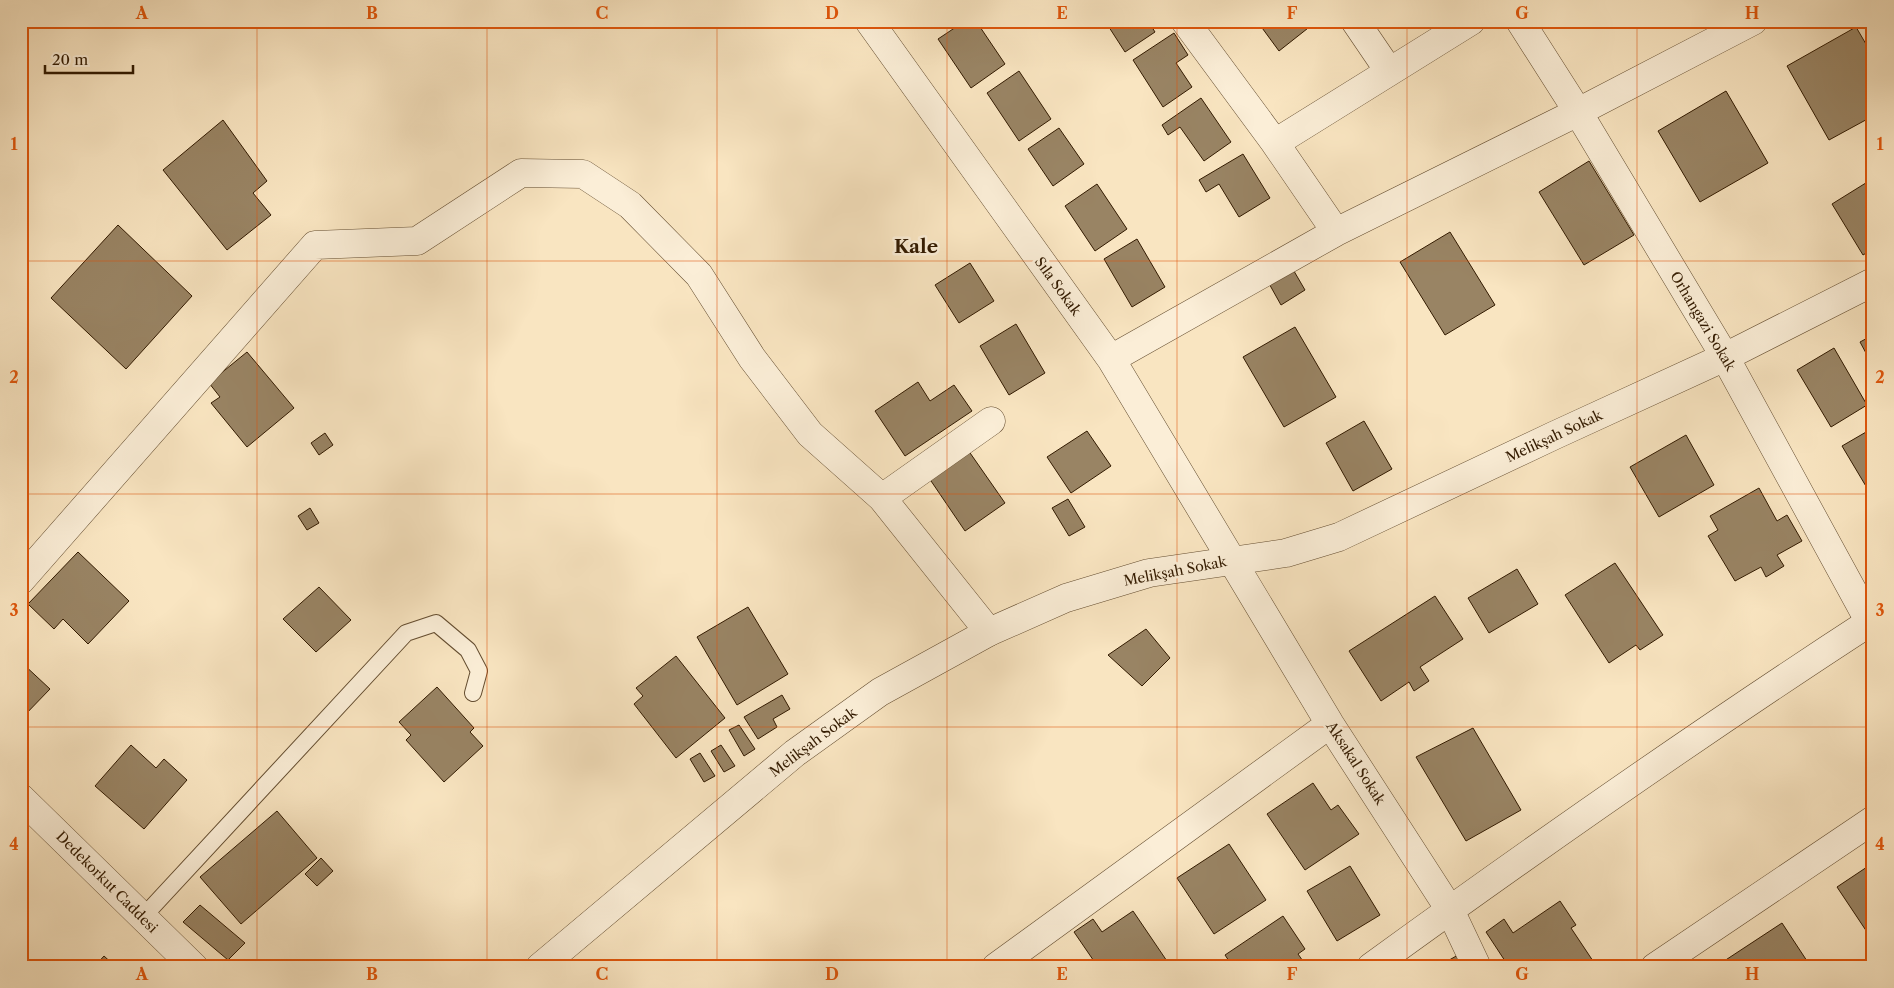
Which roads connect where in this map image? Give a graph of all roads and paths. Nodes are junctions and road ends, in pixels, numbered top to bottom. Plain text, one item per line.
1 (869, 21) edge
2 (1185, 21) edge
3 (1355, 21) edge
4 (1471, 21) edge
5 (1520, 21) edge
6 (1753, 21) edge
7 (1389, 71) junction
8 (1578, 112) junction
9 (1275, 143) junction
10 (1336, 232) junction
11 (1873, 282) edge
12 (1725, 357) junction
13 (1112, 359) junction
14 (991, 421) dead end
15 (882, 498) junction
16 (1233, 560) junction
17 (21, 580) edge
18 (1872, 624) edge
19 (989, 632) junction
20 (473, 693) dead end
21 (1330, 724) junction
22 (21, 798) edge
23 (1873, 820) edge
24 (1450, 910) junction
25 (142, 918) junction
26 (194, 967) edge
27 (540, 967) edge
28 (996, 967) edge
29 (1371, 967) edge
30 (1477, 967) edge
31 (1656, 967) edge

1 - 13 street, Sıla Sokak
2 - 9 street
3 - 7 street
4 - 7 street
5 - 8 street, Orhangazi Sokak
6 - 8 street
7 - 9 street
8 - 10 street
8 - 12 street, Orhangazi Sokak
9 - 10 street
10 - 13 street
11 - 12 street, Melikşah Sokak
12 - 16 street, Melikşah Sokak
12 - 18 street, Orhangazi Sokak
13 - 16 street, Sıla Sokak
14 - 15 street
15 - 17 street
15 - 19 street
16 - 19 street, Melikşah Sokak
16 - 21 street, Aksakal Sokak
18 - 24 street
19 - 27 street, Melikşah Sokak
20 - 25 lane
21 - 24 street, Aksakal Sokak
21 - 28 street
22 - 25 street, Dedekorkut Caddesi
23 - 31 street
24 - 29 street
24 - 30 street, Aksakal Sokak
25 - 26 street, Dedekorkut Caddesi

